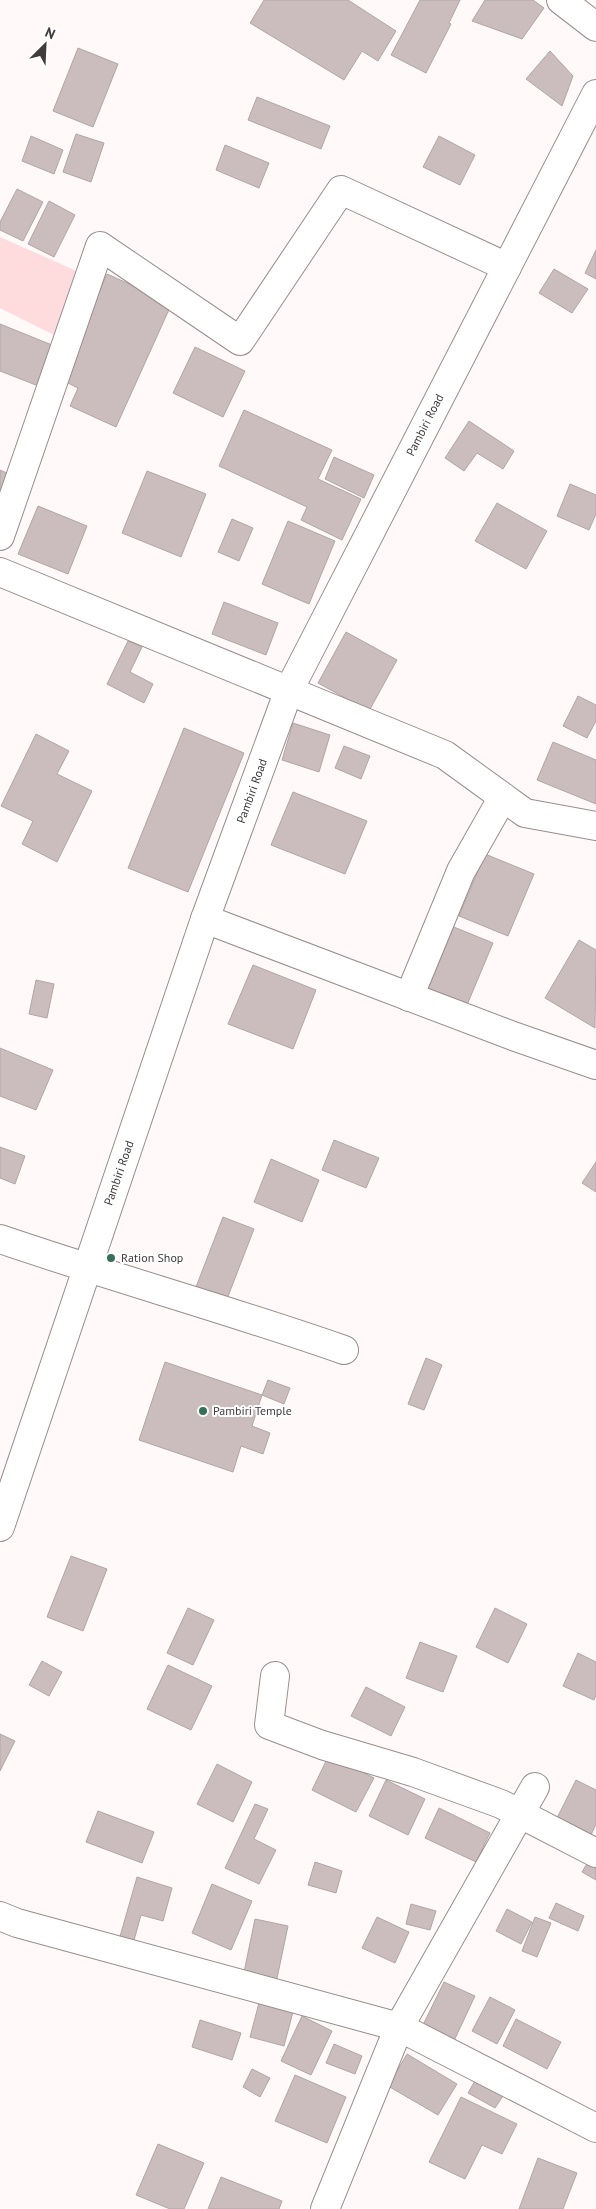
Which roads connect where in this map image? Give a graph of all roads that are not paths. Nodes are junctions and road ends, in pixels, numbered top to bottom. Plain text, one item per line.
1 (561, 0) edge
2 (596, 27) edge
3 (596, 94) edge
4 (507, 267) junction
5 (0, 536) edge
6 (0, 572) edge
7 (289, 690) junction
8 (503, 797) junction
9 (596, 826) edge
10 (205, 919) junction
11 (409, 996) junction
12 (596, 1065) edge
13 (0, 1239) edge
14 (87, 1269) junction
15 (344, 1350) dead end
16 (0, 1527) edge
17 (275, 1676) dead end
18 (535, 1787) dead end
19 (520, 1813) junction
20 (596, 1854) edge
21 (0, 1916) edge
22 (399, 2027) junction
23 (596, 2128) edge
24 (325, 2209) edge

1 - 2 street
3 - 4 street, Pambiri Road
4 - 5 street
4 - 7 street, Pambiri Road
6 - 7 street
7 - 8 street
7 - 10 street, Pambiri Road
8 - 9 street
8 - 11 street
10 - 11 street
10 - 14 street, Pambiri Road
11 - 12 street
13 - 14 street
14 - 15 street
14 - 16 street, Pambiri Road
17 - 19 street
18 - 19 street
19 - 20 street
19 - 22 street
21 - 22 street
22 - 23 street
22 - 24 street

